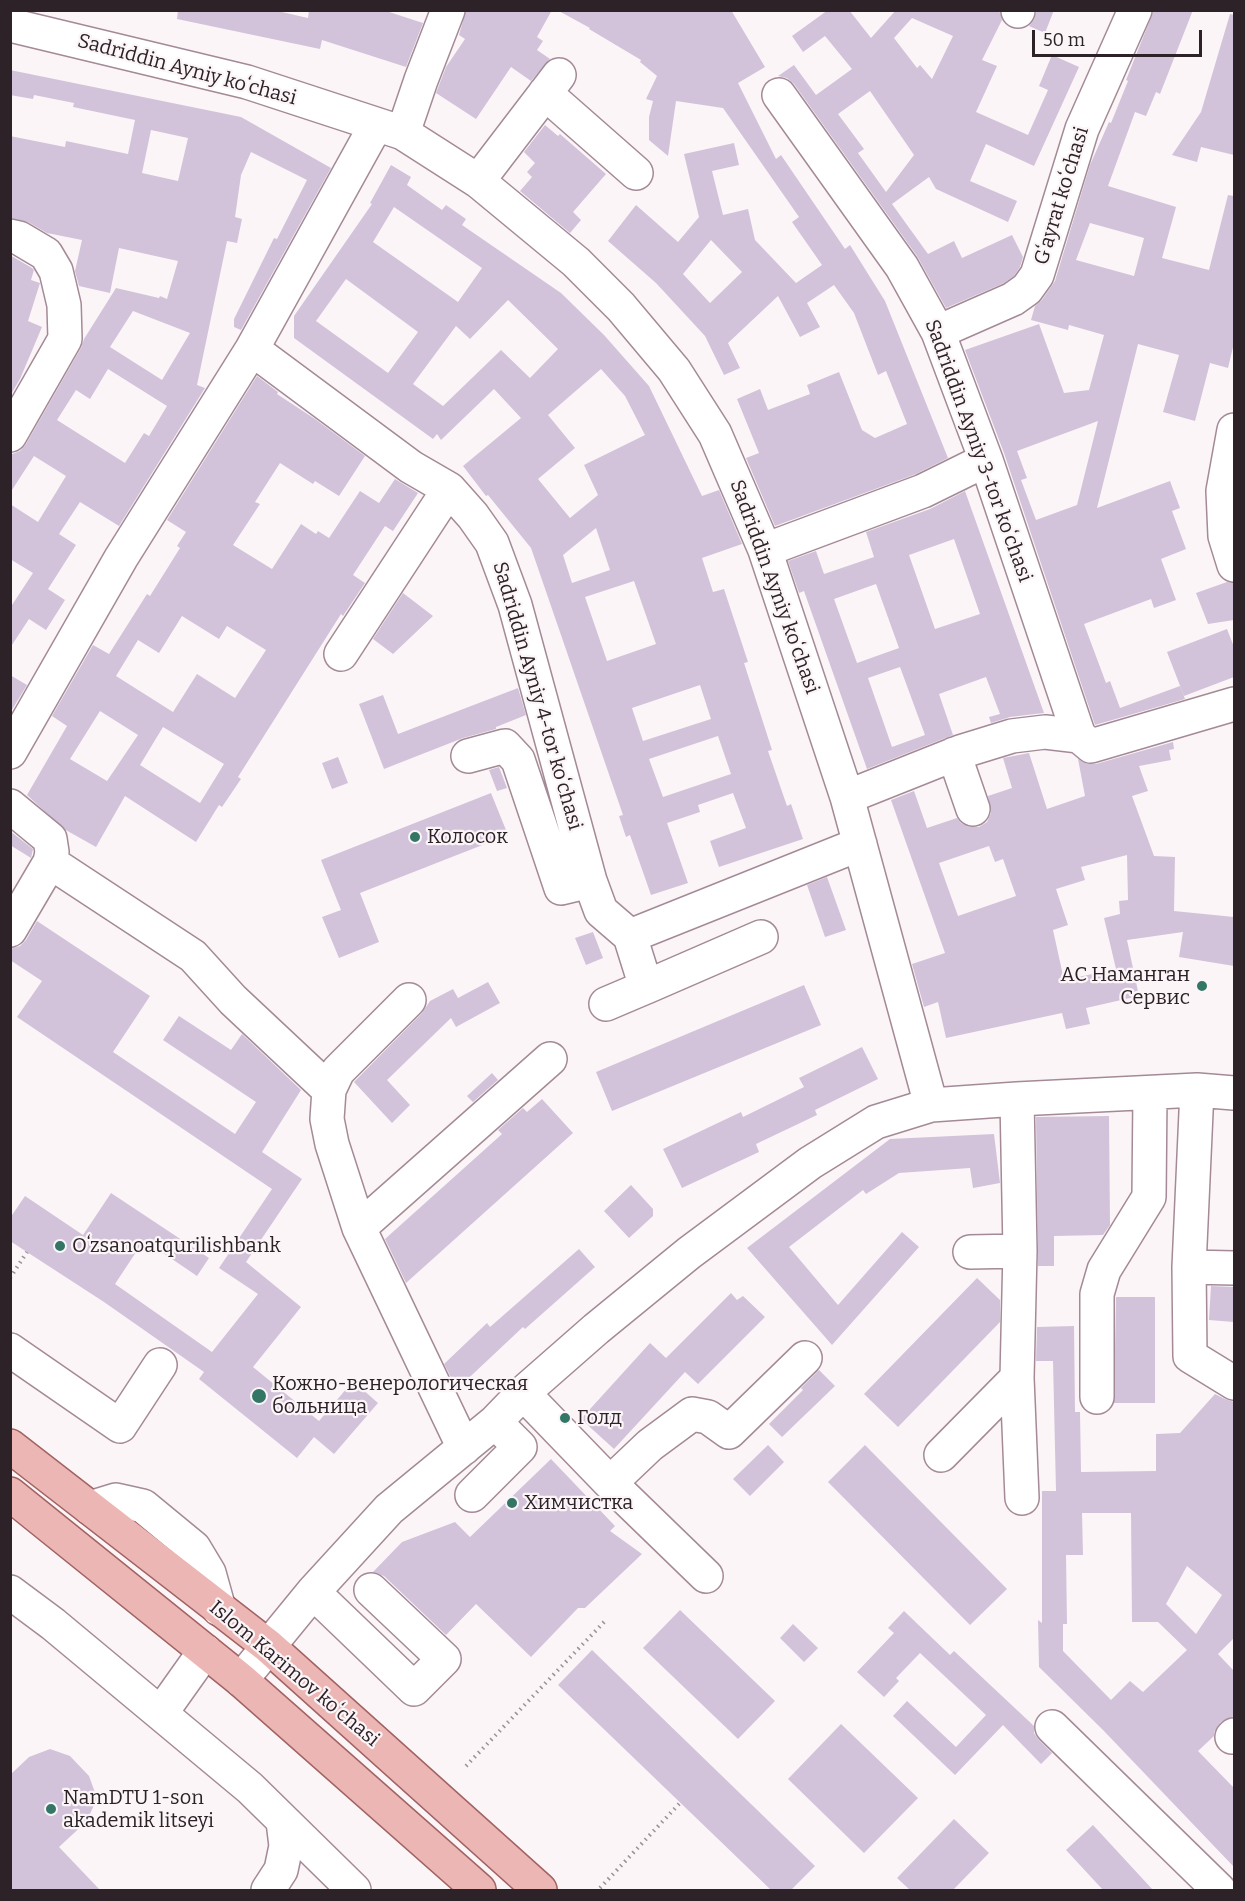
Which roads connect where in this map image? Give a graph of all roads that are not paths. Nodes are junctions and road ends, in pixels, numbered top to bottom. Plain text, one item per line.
1 (448, 10) edge
2 (1136, 10) edge
3 (10, 25) edge
4 (779, 94) dead end
5 (389, 129) junction
6 (636, 173) dead end
7 (478, 181) junction
8 (10, 236) edge
9 (938, 332) junction
10 (252, 349) junction
11 (1234, 430) edge
12 (10, 435) edge
13 (986, 459) junction
14 (449, 489) junction
15 (765, 550) junction
16 (1234, 565) edge
17 (341, 654) dead end
18 (1234, 704) edge
19 (1079, 736) junction
20 (10, 752) edge
21 (954, 754) junction
22 (468, 756) dead end
23 (847, 797) junction
24 (10, 806) edge
25 (973, 809) dead end
26 (860, 844) junction
27 (50, 862) junction
28 (590, 880) junction
29 (10, 930) edge
30 (630, 936) junction
31 (761, 937) dead end
32 (646, 987) junction
33 (409, 1000) dead end
34 (606, 1004) dead end
35 (550, 1059) dead end
36 (329, 1090) junction
37 (1197, 1090) junction
38 (1150, 1093) junction
39 (1234, 1094) edge
40 (1017, 1099) junction
41 (931, 1105) junction
42 (359, 1228) junction
43 (1020, 1251) junction
44 (970, 1252) dead end
45 (1189, 1267) junction
46 (1234, 1269) edge
47 (10, 1350) edge
48 (805, 1358) dead end
49 (160, 1365) dead end
50 (1017, 1378) junction
51 (1234, 1383) edge
52 (523, 1393) junction
53 (1097, 1397) dead end
54 (495, 1422) junction
55 (10, 1446) edge
56 (464, 1448) junction
57 (941, 1455) dead end
58 (610, 1483) junction
59 (10, 1494) edge
60 (472, 1495) dead end
61 (1022, 1498) dead end
62 (706, 1576) dead end
63 (371, 1590) dead end
64 (10, 1592) edge
65 (313, 1592) junction
66 (268, 1646) junction
67 (205, 1652) junction
68 (241, 1680) junction
69 (161, 1713) junction
70 (1052, 1727) dead end
71 (284, 1821) junction
72 (268, 1890) edge
73 (354, 1890) edge
74 (479, 1890) edge
75 (540, 1890) edge
76 (1219, 1890) edge

1 - 5 street
2 - 9 street, Gʻayrat koʻchasi
3 - 5 street, Sadriddin Ayniy koʻchasi
4 - 9 street, Sadriddin Ayniy 3-tor koʻchasi
5 - 7 street, Sadriddin Ayniy koʻchasi
5 - 10 street
6 - 7 street
7 - 15 street, Sadriddin Ayniy koʻchasi
8 - 12 street
9 - 13 street, Sadriddin Ayniy 3-tor koʻchasi
10 - 14 street, Sadriddin Ayniy 4-tor koʻchasi
10 - 20 street
11 - 16 street
13 - 15 street
13 - 19 street, Sadriddin Ayniy 3-tor koʻchasi
14 - 17 street
14 - 28 street, Sadriddin Ayniy 4-tor koʻchasi
15 - 23 street, Sadriddin Ayniy koʻchasi
18 - 19 street
19 - 21 street
21 - 23 street
21 - 25 street
22 - 28 street
23 - 26 street, Sadriddin Ayniy koʻchasi
24 - 27 street
26 - 30 street
26 - 41 street, Sadriddin Ayniy koʻchasi
27 - 29 street
27 - 36 street
28 - 30 street, Sadriddin Ayniy 4-tor koʻchasi
30 - 32 street
31 - 32 street
32 - 34 street
33 - 36 street
35 - 42 street
36 - 42 street
37 - 38 street
37 - 39 street
37 - 45 street
38 - 40 street
38 - 53 street
40 - 41 street
40 - 43 street
41 - 52 street
42 - 56 street
43 - 44 street
43 - 50 street
45 - 46 street
45 - 51 street
47 - 49 street
48 - 58 street
50 - 57 street
50 - 61 street
52 - 54 street
52 - 58 street
54 - 56 street
54 - 60 street
55 - 66 main road, Islom Karimov koʻchasi
56 - 65 street
58 - 62 street
59 - 67 main road, Islom Karimov koʻchasi
63 - 65 street
64 - 69 street
65 - 66 street
66 - 68 street
66 - 75 main road, Islom Karimov koʻchasi
67 - 68 main road, Islom Karimov koʻchasi
67 - 69 street
68 - 74 main road, Islom Karimov koʻchasi
69 - 71 street
70 - 76 street
71 - 72 street
71 - 73 street

